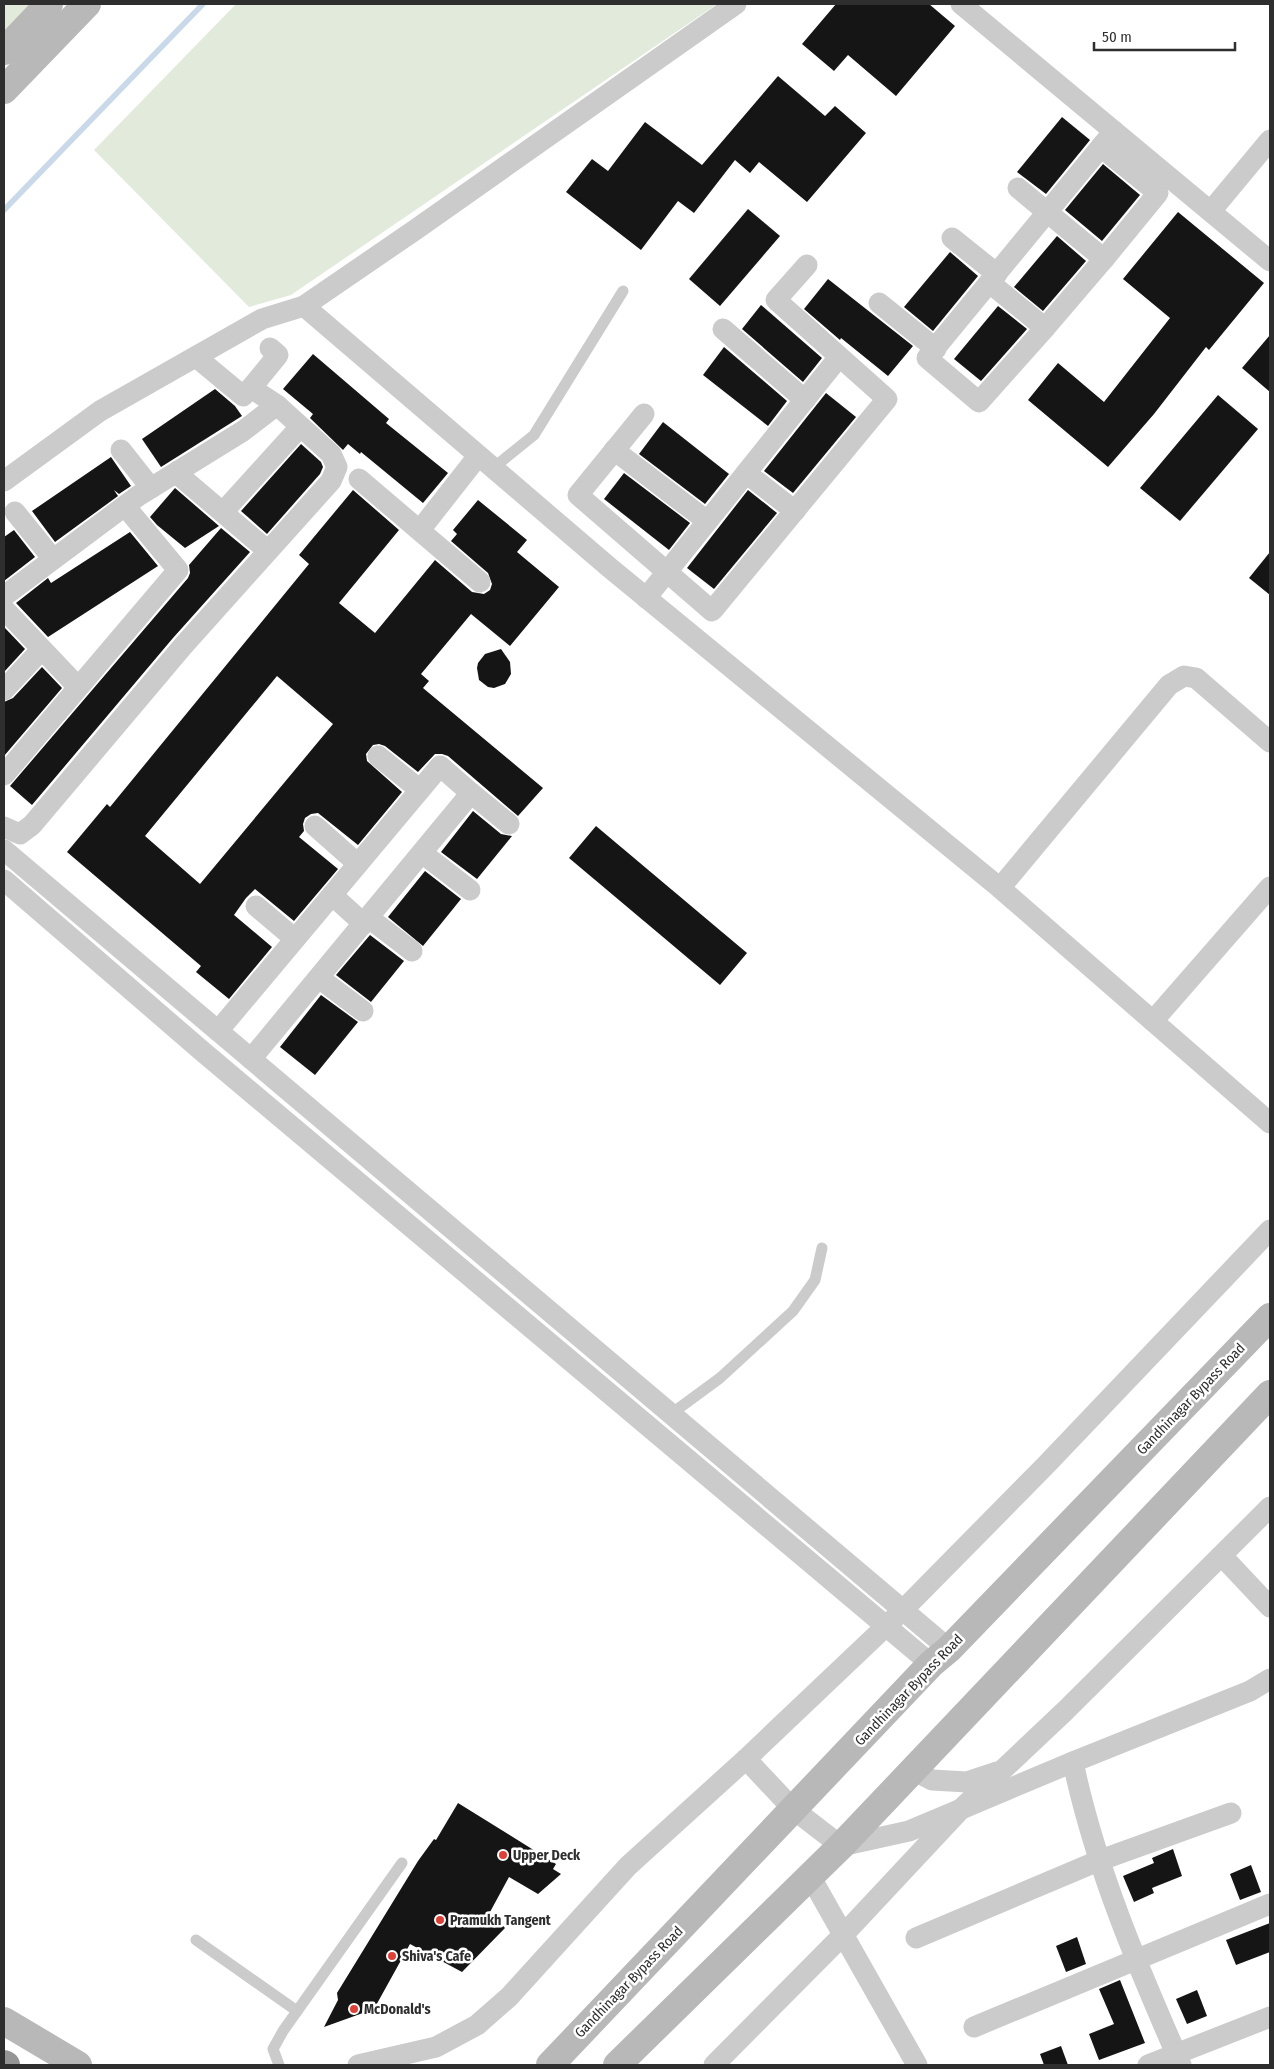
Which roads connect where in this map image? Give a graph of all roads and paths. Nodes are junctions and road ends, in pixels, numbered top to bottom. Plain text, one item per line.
1 (49, 4) edge
2 (87, 4) edge
3 (736, 4) edge
4 (961, 4) edge
5 (4, 51) edge
6 (4, 90) edge
7 (1107, 139) junction
8 (1270, 140) edge
9 (1018, 188) dead end
10 (1212, 211) junction
11 (1047, 213) junction
12 (952, 238) dead end
13 (1104, 259) junction
14 (1270, 261) edge
15 (807, 265) dead end
16 (994, 278) junction
17 (623, 291) dead end
18 (879, 303) dead end
19 (304, 306) junction
20 (1045, 328) junction
21 (723, 329) dead end
22 (270, 348) dead end
23 (936, 349) junction
24 (196, 357) junction
25 (839, 357) junction
26 (251, 388) junction
27 (805, 400) junction
28 (277, 405) junction
29 (644, 414) dead end
30 (300, 427) junction
31 (121, 450) dead end
32 (614, 450) junction
33 (485, 462) junction
34 (178, 472) junction
35 (746, 473) junction
36 (359, 479) dead end
37 (4, 481) edge
38 (150, 488) junction
39 (125, 506) junction
40 (795, 511) junction
41 (15, 512) dead end
42 (222, 512) junction
43 (707, 521) junction
44 (420, 530) junction
45 (268, 551) junction
46 (53, 560) junction
47 (668, 571) junction
48 (480, 582) dead end
49 (4, 596) edge
50 (646, 598) junction
51 (4, 610) edge
52 (41, 650) junction
53 (78, 687) junction
54 (4, 690) edge
55 (1270, 742) edge
56 (378, 756) dead end
57 (4, 775) edge
58 (420, 790) junction
59 (471, 793) junction
60 (509, 824) dead end
61 (315, 826) dead end
62 (4, 827) edge
63 (4, 850) edge
64 (422, 853) junction
65 (358, 864) junction
66 (4, 880) edge
67 (1270, 887) edge
68 (1000, 888) junction
69 (470, 890) dead end
70 (332, 895) junction
71 (256, 906) dead end
72 (367, 921) junction
73 (295, 940) junction
74 (412, 951) dead end
75 (319, 978) junction
76 (363, 1011) dead end
77 (1153, 1021) junction
78 (218, 1031) junction
79 (251, 1059) junction
80 (1270, 1123) edge
81 (1270, 1230) edge
82 (822, 1248) dead end
83 (1270, 1317) edge
84 (1270, 1394) edge
85 (671, 1414) junction
86 (1270, 1506) edge
87 (1222, 1556) junction
88 (1270, 1607) edge
89 (903, 1610) junction
90 (886, 1626) junction
91 (940, 1656) junction
92 (1270, 1679) edge
93 (746, 1759) junction
94 (1073, 1762) junction
95 (913, 1770) junction
96 (1004, 1770) junction
97 (793, 1809) junction
98 (960, 1810) junction
99 (1231, 1813) dead end
100 (841, 1846) junction
101 (1098, 1861) junction
102 (402, 1863) dead end
103 (810, 1876) junction
104 (1270, 1904) edge
105 (844, 1934) junction
106 (916, 1938) dead end
107 (196, 1940) dead end
108 (1136, 1958) junction
109 (297, 2011) junction
110 (1270, 2018) edge
111 (4, 2021) edge
112 (974, 2027) dead end
113 (1179, 2060) edge
114 (78, 2065) edge
115 (279, 2065) edge
116 (358, 2065) edge
117 (550, 2065) edge
118 (617, 2065) edge
119 (714, 2065) edge
120 (917, 2065) edge
121 (1148, 2065) edge

1 - 5 main road
2 - 6 main road
3 - 19 street
4 - 7 street
7 - 10 street
7 - 11 street
7 - 13 street
8 - 10 street
9 - 11 street
10 - 14 street
11 - 13 street
11 - 16 street
12 - 16 street
13 - 20 street
15 - 25 street
16 - 20 street
16 - 23 street
17 - 33 lane
18 - 23 street
19 - 24 street
19 - 33 street
20 - 23 street
21 - 27 street
22 - 26 street
24 - 26 street
24 - 37 street
25 - 27 street
25 - 40 street
26 - 28 street
27 - 35 street
28 - 30 street
28 - 34 street
29 - 32 street
30 - 42 street
30 - 45 street
31 - 38 street
32 - 43 street
32 - 47 street
33 - 44 street
33 - 50 street
34 - 38 street
34 - 42 street
35 - 40 street
35 - 43 street
36 - 44 street
38 - 39 street
39 - 46 street
39 - 53 street
40 - 47 street
41 - 46 street
42 - 45 street
43 - 47 street
44 - 48 street
45 - 62 street
46 - 49 street
47 - 50 street
50 - 68 street
51 - 52 street
52 - 53 street
52 - 54 street
53 - 57 street
55 - 68 street
56 - 58 street
58 - 59 street
58 - 65 street
59 - 60 street
59 - 64 street
61 - 65 street
63 - 78 street
64 - 69 street
64 - 72 street
65 - 70 street
66 - 90 street
67 - 77 street
68 - 77 street
70 - 72 street
70 - 73 street
71 - 73 street
72 - 74 street
72 - 75 street
73 - 78 street
75 - 76 street
75 - 79 street
77 - 80 street
78 - 79 street
79 - 85 street
81 - 89 street
82 - 85 lane
83 - 91 main road, Gandhinagar Bypass Road
84 - 95 main road
85 - 89 street
86 - 87 street
87 - 88 street
87 - 96 street
89 - 90 street
89 - 91 street
90 - 91 street
90 - 93 street
91 - 97 main road, Gandhinagar Bypass Road
92 - 94 street
93 - 97 street
93 - 116 street
94 - 98 street
94 - 101 street
95 - 96 street
95 - 100 main road
96 - 98 street
97 - 100 street
97 - 117 main road, Gandhinagar Bypass Road
98 - 100 street
98 - 105 street
99 - 101 street
100 - 103 main road
101 - 106 street
101 - 108 street
102 - 109 lane
103 - 105 street
103 - 118 main road
104 - 108 street
105 - 119 street
105 - 120 street
107 - 109 lane
108 - 112 street
108 - 113 street
109 - 115 lane
110 - 113 street
111 - 114 main road
113 - 121 street

